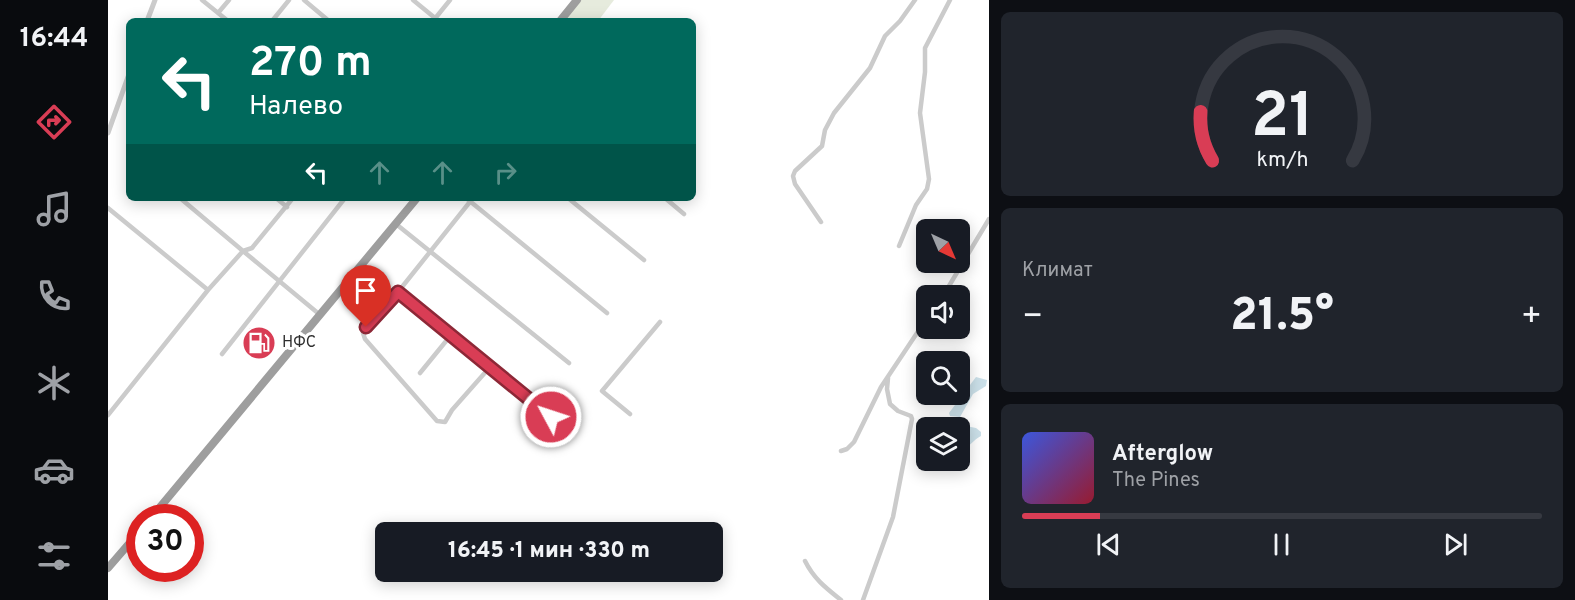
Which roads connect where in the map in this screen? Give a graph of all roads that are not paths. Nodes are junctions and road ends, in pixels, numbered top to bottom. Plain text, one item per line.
1 (154, 0) edge
2 (202, 0) edge
3 (229, 0) edge
4 (289, 0) edge
5 (304, 0) edge
6 (413, 0) edge
7 (450, 0) edge
8 (577, 0) edge
9 (915, 0) edge
10 (950, 0) edge
11 (218, 13) junction
12 (148, 18) edge
13 (224, 18) edge
14 (274, 18) edge
15 (325, 18) edge
16 (435, 18) edge
17 (562, 18) edge
18 (126, 90) edge
19 (108, 133) edge
20 (184, 201) edge
21 (280, 201) edge
22 (291, 201) edge
23 (343, 201) edge
24 (414, 201) edge
25 (468, 201) edge
26 (472, 201) edge
27 (572, 201) edge
28 (669, 201) edge
29 (287, 207) junction
30 (108, 208) edge
31 (684, 214) dead end
32 (988, 219) edge
33 (821, 222) dead end
34 (395, 223) junction
35 (899, 246) dead end
36 (243, 251) junction
37 (429, 251) junction
38 (644, 260) dead end
39 (279, 281) junction
40 (949, 285) edge
41 (208, 290) junction
42 (398, 292) junction
43 (607, 313) dead end
44 (319, 314) junction
45 (660, 322) dead end
46 (916, 333) edge
47 (451, 335) junction
48 (222, 354) dead end
49 (569, 363) dead end
50 (490, 367) junction
51 (420, 373) dead end
52 (888, 378) junction
53 (630, 414) dead end
54 (108, 415) edge
55 (551, 417) dead end
56 (841, 451) dead end
57 (163, 504) edge
58 (126, 547) edge
59 (805, 561) dead end
60 (108, 568) edge
61 (841, 600) edge
62 (863, 600) edge

1 - 12 street
2 - 11 street
3 - 11 street
4 - 14 street
5 - 15 street
6 - 16 street
7 - 16 street
8 - 17 highway
9 - 33 street
10 - 35 street
11 - 13 street
18 - 19 street
20 - 36 street
21 - 29 street
22 - 29 street
23 - 39 street
24 - 34 highway
25 - 37 street
26 - 43 street
27 - 38 street
28 - 31 street
29 - 36 street
30 - 41 street
32 - 40 street
34 - 37 street
34 - 44 highway
36 - 39 street
36 - 41 street
37 - 42 street
37 - 49 street
39 - 44 street
39 - 48 street
41 - 54 street
42 - 47 street
42 - 50 street
44 - 57 highway
45 - 53 street
46 - 52 street
47 - 50 street
47 - 51 street
50 - 55 street
52 - 56 street
52 - 62 street
58 - 60 highway
59 - 61 street

